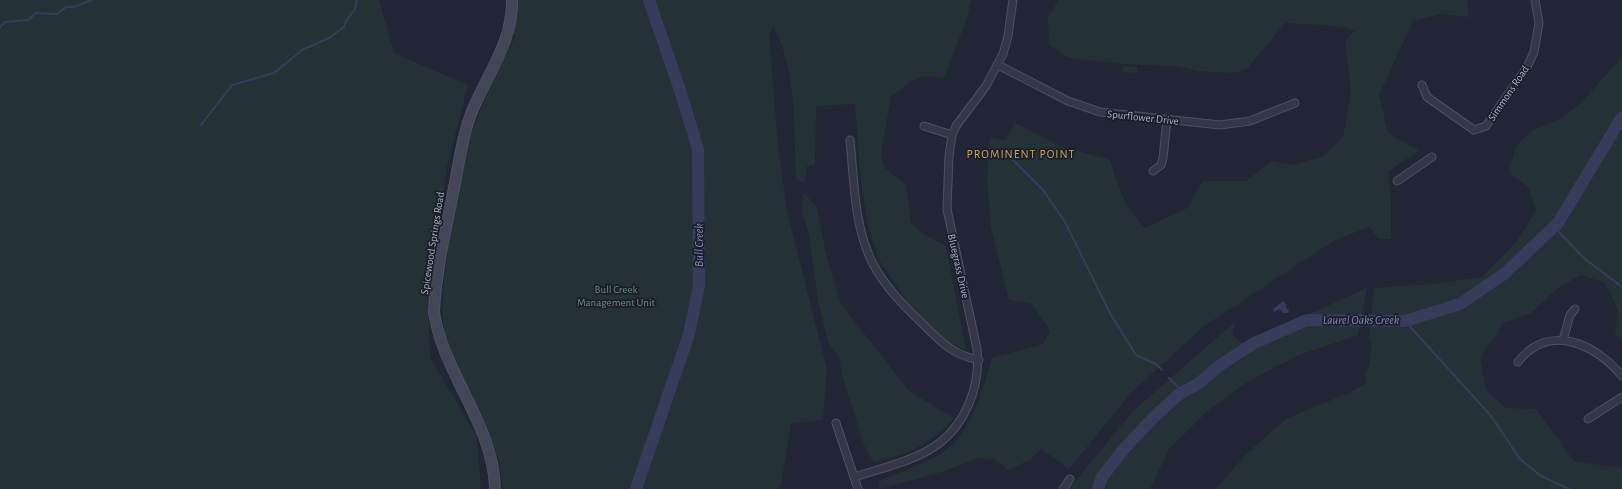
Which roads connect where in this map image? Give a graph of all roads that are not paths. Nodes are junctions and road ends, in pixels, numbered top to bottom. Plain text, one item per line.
1 (512, 0) edge
2 (1013, 0) edge
3 (1535, 0) edge
4 (998, 65) junction
5 (1422, 85) dead end
6 (1295, 103) dead end
7 (1167, 120) junction
8 (924, 126) dead end
9 (952, 135) junction
10 (850, 140) dead end
11 (1432, 156) dead end
12 (1153, 171) dead end
13 (1397, 181) dead end
14 (1575, 309) dead end
15 (1563, 340) junction
16 (978, 360) junction
17 (1518, 362) dead end
18 (1622, 376) edge
19 (1622, 398) edge
20 (1588, 419) dead end
21 (836, 423) dead end
22 (854, 477) junction
23 (1070, 479) dead end
24 (495, 489) edge
25 (858, 489) edge
26 (1063, 489) edge

1 - 24 main road, Spicewood Springs Road
2 - 4 street, Bluegrass Drive
3 - 5 street, Simmons Road
4 - 7 street, Spurflower Drive
4 - 9 street, Bluegrass Drive
6 - 7 street, Spurflower Drive
7 - 12 street
8 - 9 street
9 - 16 street, Bluegrass Drive
10 - 16 street
11 - 13 street
14 - 15 street
15 - 17 street
15 - 18 street
16 - 22 street, Bluegrass Drive
19 - 20 street
21 - 22 street
22 - 25 street
23 - 26 street

